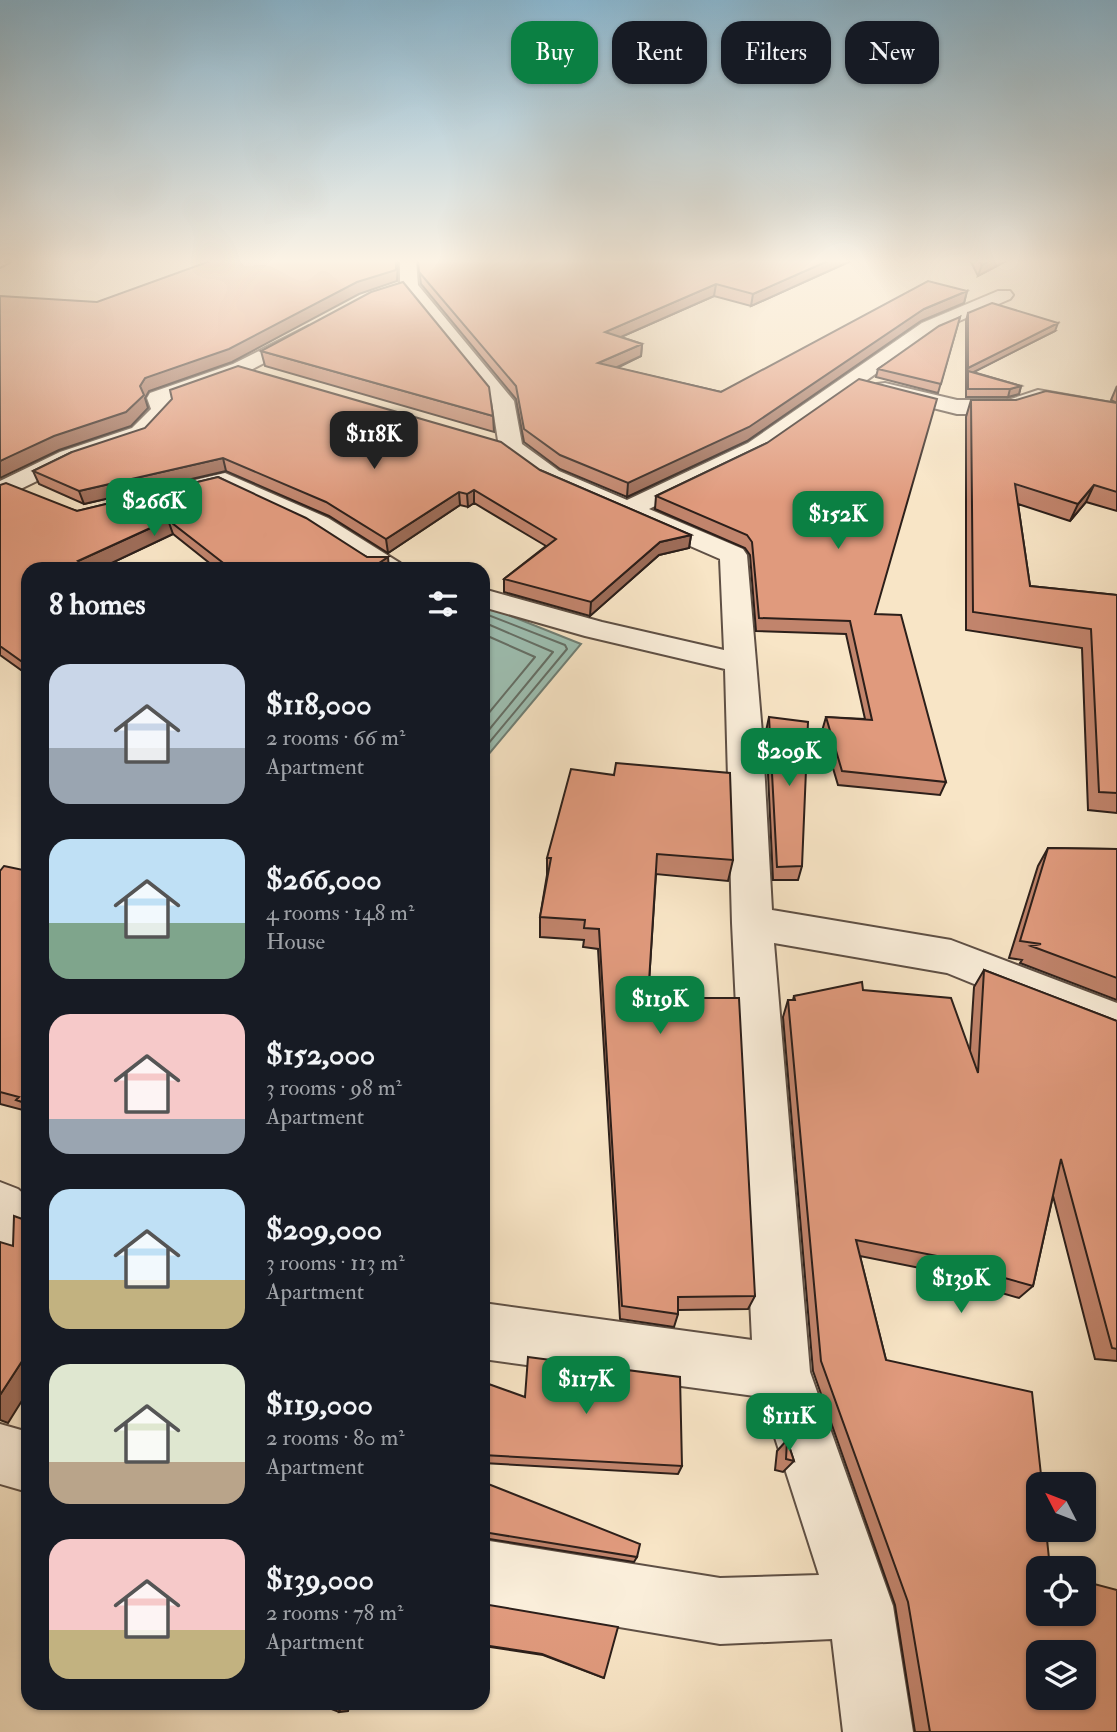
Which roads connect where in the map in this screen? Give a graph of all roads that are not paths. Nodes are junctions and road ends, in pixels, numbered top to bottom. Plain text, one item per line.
1 (291, 341) edge
2 (453, 341) edge
3 (909, 341) edge
4 (240, 368) junction
5 (266, 375) edge
6 (852, 380) junction
7 (1117, 411) edge
8 (16, 491) edge
9 (147, 499) edge
10 (629, 509) junction
11 (379, 562) edge
12 (490, 599) edge
13 (740, 663) junction
14 (752, 923) junction
15 (1033, 989) junction
16 (1117, 992) edge
17 (1117, 1023) edge
18 (0, 1208) edge
19 (21, 1226) edge
20 (490, 1332) edge
21 (782, 1372) junction
22 (0, 1454) edge
23 (21, 1460) edge
24 (490, 1573) edge
25 (861, 1606) junction
26 (878, 1732) edge

1 - 4 street
2 - 10 street
3 - 6 street
4 - 5 street
4 - 8 street
6 - 7 street
6 - 10 street
9 - 11 street
10 - 13 street
12 - 13 street
13 - 14 street
14 - 15 street
14 - 21 street
15 - 16 street
15 - 17 street
18 - 19 street
20 - 21 street
21 - 25 street
22 - 23 street
24 - 25 street
25 - 26 street

